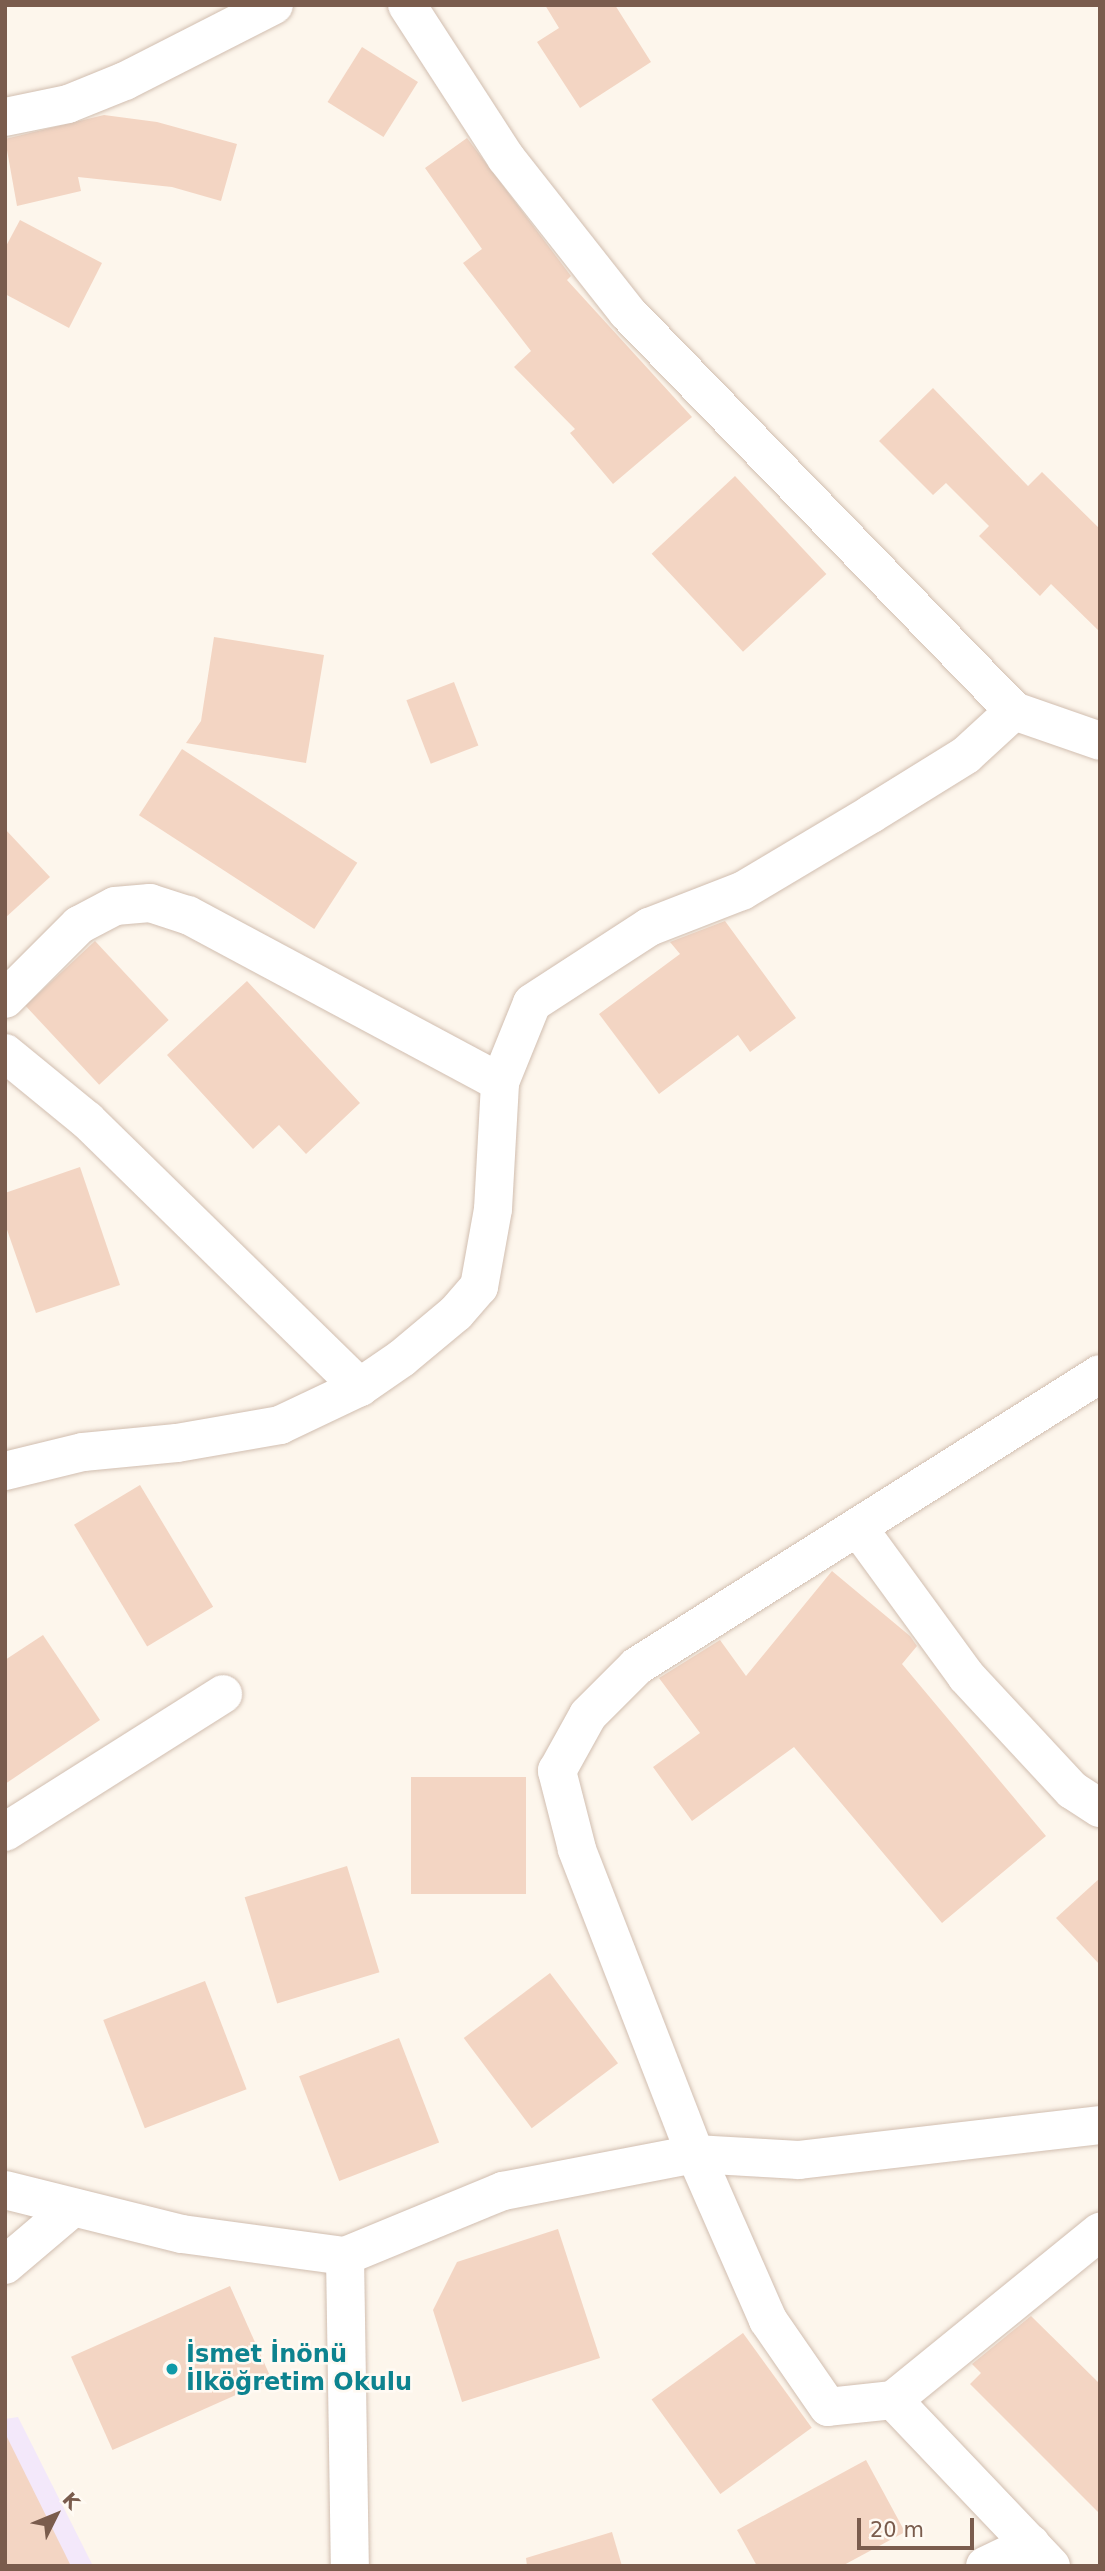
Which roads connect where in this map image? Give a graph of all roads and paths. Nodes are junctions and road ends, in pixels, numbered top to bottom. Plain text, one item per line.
1 (274, 5) edge
2 (407, 5) edge
3 (5, 117) edge
4 (1014, 711) junction
5 (1100, 741) edge
6 (5, 999) edge
7 (5, 1053) edge
8 (499, 1082) junction
9 (1100, 1374) edge
10 (360, 1387) junction
11 (5, 1471) edge
12 (859, 1529) junction
13 (223, 1694) dead end
14 (1100, 1808) edge
15 (5, 1832) edge
16 (1100, 2125) edge
17 (695, 2154) junction
18 (5, 2190) edge
19 (71, 2209) junction
20 (1100, 2232) edge
21 (345, 2256) junction
22 (5, 2265) edge
23 (893, 2400) junction
24 (1041, 2555) edge
25 (350, 2566) edge
26 (985, 2566) edge

1 - 3 street
2 - 4 street
4 - 5 street
4 - 8 street
6 - 8 street
7 - 10 street
8 - 10 street
9 - 12 street
10 - 11 street
12 - 14 street
12 - 17 street
13 - 15 street
16 - 17 street
17 - 21 street
17 - 23 street
18 - 19 street
19 - 21 street
19 - 22 street
20 - 23 street
21 - 25 street
23 - 24 street
24 - 26 street

